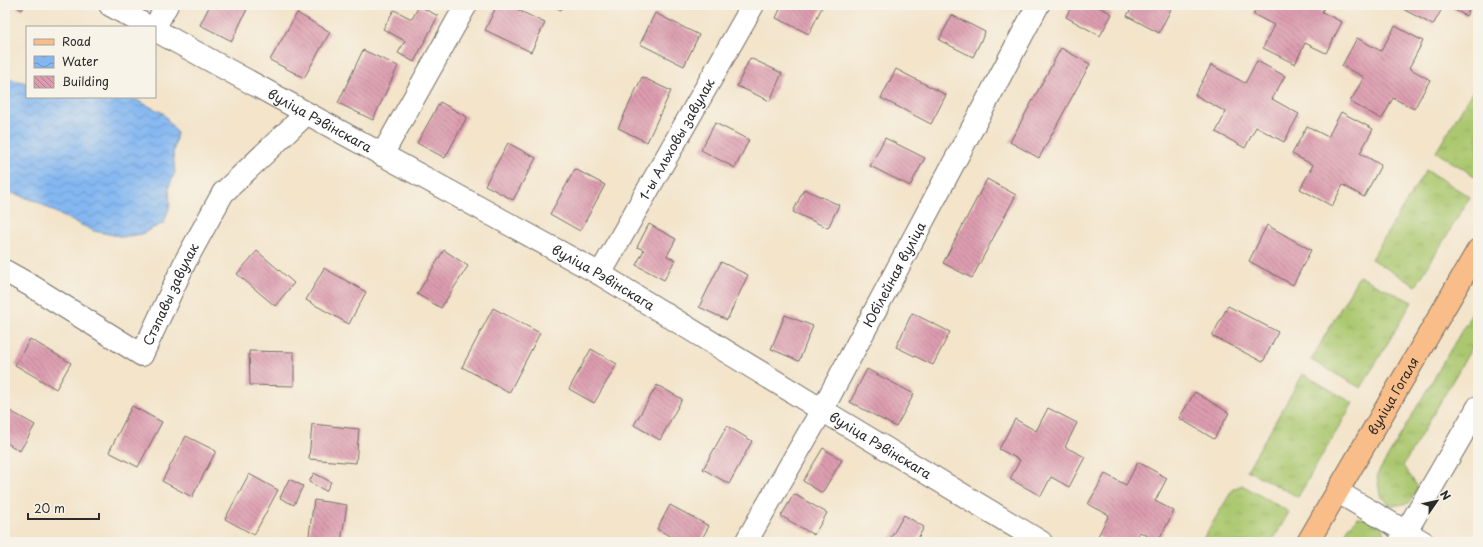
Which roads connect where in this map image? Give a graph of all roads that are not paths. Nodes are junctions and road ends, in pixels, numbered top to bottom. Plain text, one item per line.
1 (110, 5) edge
2 (168, 5) edge
3 (466, 5) edge
4 (753, 5) edge
5 (1038, 5) edge
6 (147, 26) edge
7 (156, 26) edge
8 (156, 31) edge
9 (306, 114) junction
10 (382, 156) junction
11 (1478, 250) edge
12 (5, 271) edge
13 (600, 274) junction
14 (1478, 407) edge
15 (822, 410) junction
16 (1338, 492) junction
17 (1410, 539) edge
18 (746, 542) edge
19 (1040, 542) edge
20 (1308, 542) edge

1 - 6 street
2 - 7 street
3 - 10 street
4 - 13 street, 1-ы Альховы завулак
5 - 15 street, Юбілейная вуліца
8 - 9 street, вуліца Рэвінскага
9 - 10 street, вуліца Рэвінскага
9 - 12 street, Стэпавы завулак
10 - 13 street, вуліца Рэвінскага
11 - 16 main road, вуліца Гогаля
13 - 15 street, вуліца Рэвінскага
14 - 17 street
15 - 18 street, Юбілейная вуліца
15 - 19 street, вуліца Рэвінскага
16 - 17 street
16 - 20 main road, вуліца Гогаля

